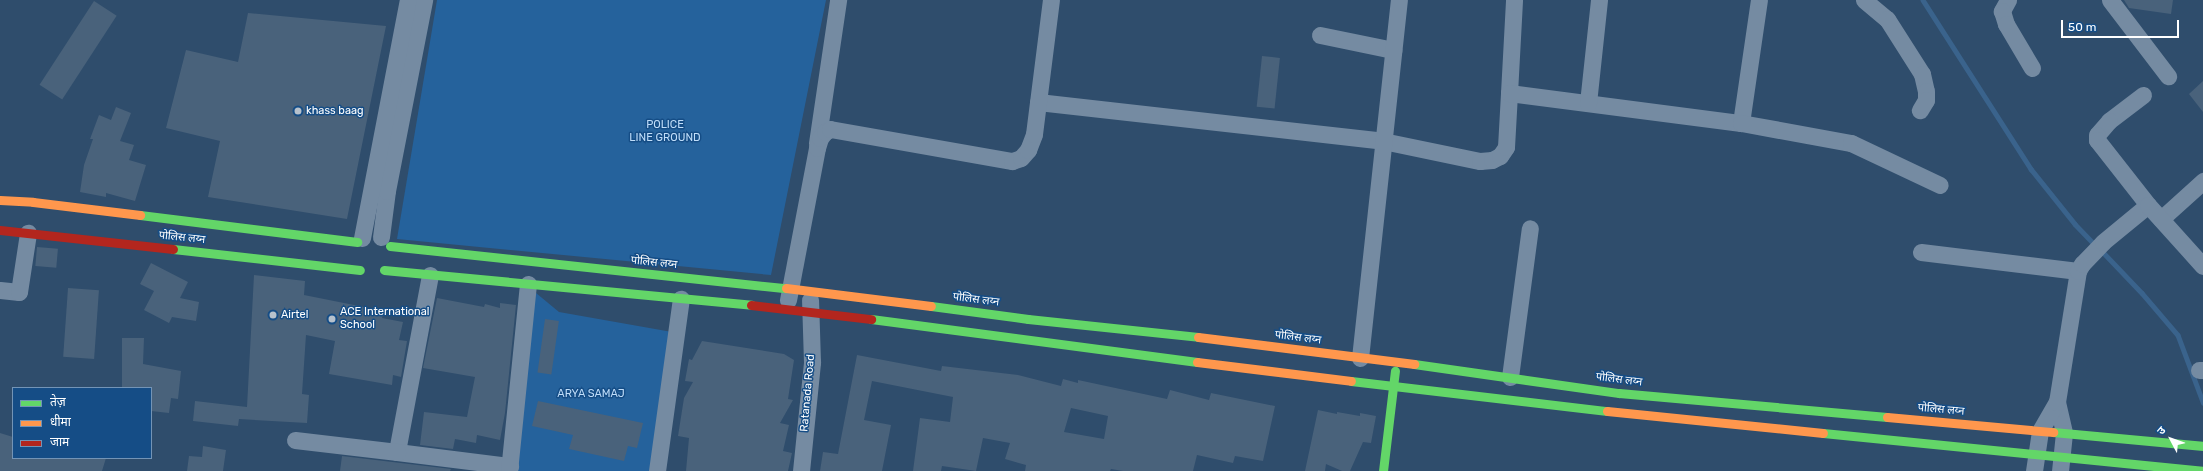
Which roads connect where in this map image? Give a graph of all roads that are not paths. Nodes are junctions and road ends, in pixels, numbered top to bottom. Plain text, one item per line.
1 (408, 0) edge
2 (424, 0) edge
3 (838, 0) edge
4 (1051, 0) edge
5 (1399, 0) edge
6 (1514, 0) edge
7 (1599, 0) edge
8 (1759, 0) edge
9 (1864, 0) edge
10 (2008, 0) edge
11 (2110, 0) edge
12 (1320, 35) dead end
13 (1393, 50) junction
14 (2032, 68) dead end
15 (2168, 76) dead end
16 (1510, 93) junction
17 (2143, 95) dead end
18 (1038, 102) junction
19 (1588, 103) junction
20 (1920, 110) dead end
21 (1741, 123) junction
22 (1383, 141) junction
23 (817, 148) junction
24 (2203, 181) edge
25 (1940, 186) dead end
26 (0, 200) edge
27 (2148, 205) junction
28 (2161, 219) junction
29 (1530, 228) dead end
30 (0, 230) edge
31 (28, 233) junction
32 (360, 240) junction
33 (385, 242) junction
34 (1921, 252) dead end
35 (2203, 266) edge
36 (2080, 267) junction
37 (384, 270) junction
38 (366, 273) junction
39 (430, 275) junction
40 (528, 284) junction
41 (789, 289) junction
42 (0, 290) edge
43 (810, 291) junction
44 (681, 299) junction
45 (788, 308) junction
46 (810, 311) junction
47 (1360, 358) junction
48 (1396, 361) junction
49 (1510, 377) junction
50 (1392, 386) junction
51 (2057, 402) junction
52 (2040, 431) junction
53 (2064, 433) junction
54 (295, 440) dead end
55 (2203, 446) edge
56 (397, 452) junction
57 (2036, 454) junction
58 (2061, 464) edge
59 (509, 468) edge
60 (657, 471) edge
61 (801, 471) edge
62 (1383, 471) edge
63 (2034, 471) edge
64 (2202, 471) edge

1 - 32 street
2 - 33 street
3 - 23 street
4 - 18 street
5 - 13 street
6 - 16 street
7 - 19 street
8 - 21 street
9 - 20 street
10 - 14 street
11 - 15 street
12 - 13 street
13 - 22 street
16 - 19 street
16 - 22 street
17 - 27 street
18 - 22 street
18 - 23 street
19 - 21 street
21 - 25 street
22 - 47 street
23 - 41 street
24 - 28 street
26 - 32 street, पोलिस लय्न
27 - 28 street
27 - 36 street
28 - 35 street
29 - 49 street
30 - 31 street, पोलिस लय्न
31 - 38 street, पोलिस लय्न
31 - 42 street
32 - 33 street
32 - 38 street
33 - 37 street
33 - 41 street, पोलिस लय्न
34 - 36 street
36 - 51 street
37 - 38 street
37 - 39 street
39 - 40 street
39 - 56 street
40 - 44 street
40 - 59 street
41 - 43 street, पोलिस लय्न
41 - 45 street
43 - 46 street, Ratanada Road
43 - 47 street, पोलिस लय्न
44 - 45 street
44 - 60 street
45 - 46 street
46 - 50 street
46 - 61 street, Ratanada Road
47 - 48 street, पोलिस लय्न
48 - 49 street, पोलिस लय्न
48 - 50 street
49 - 52 street, पोलिस लय्न
50 - 57 street
50 - 62 street
51 - 52 street
51 - 53 street
52 - 53 street, पोलिस लय्न
52 - 57 street
53 - 55 street, पोलिस लय्न
53 - 58 street
54 - 56 street
56 - 59 street
57 - 58 street
57 - 63 street
58 - 64 street

